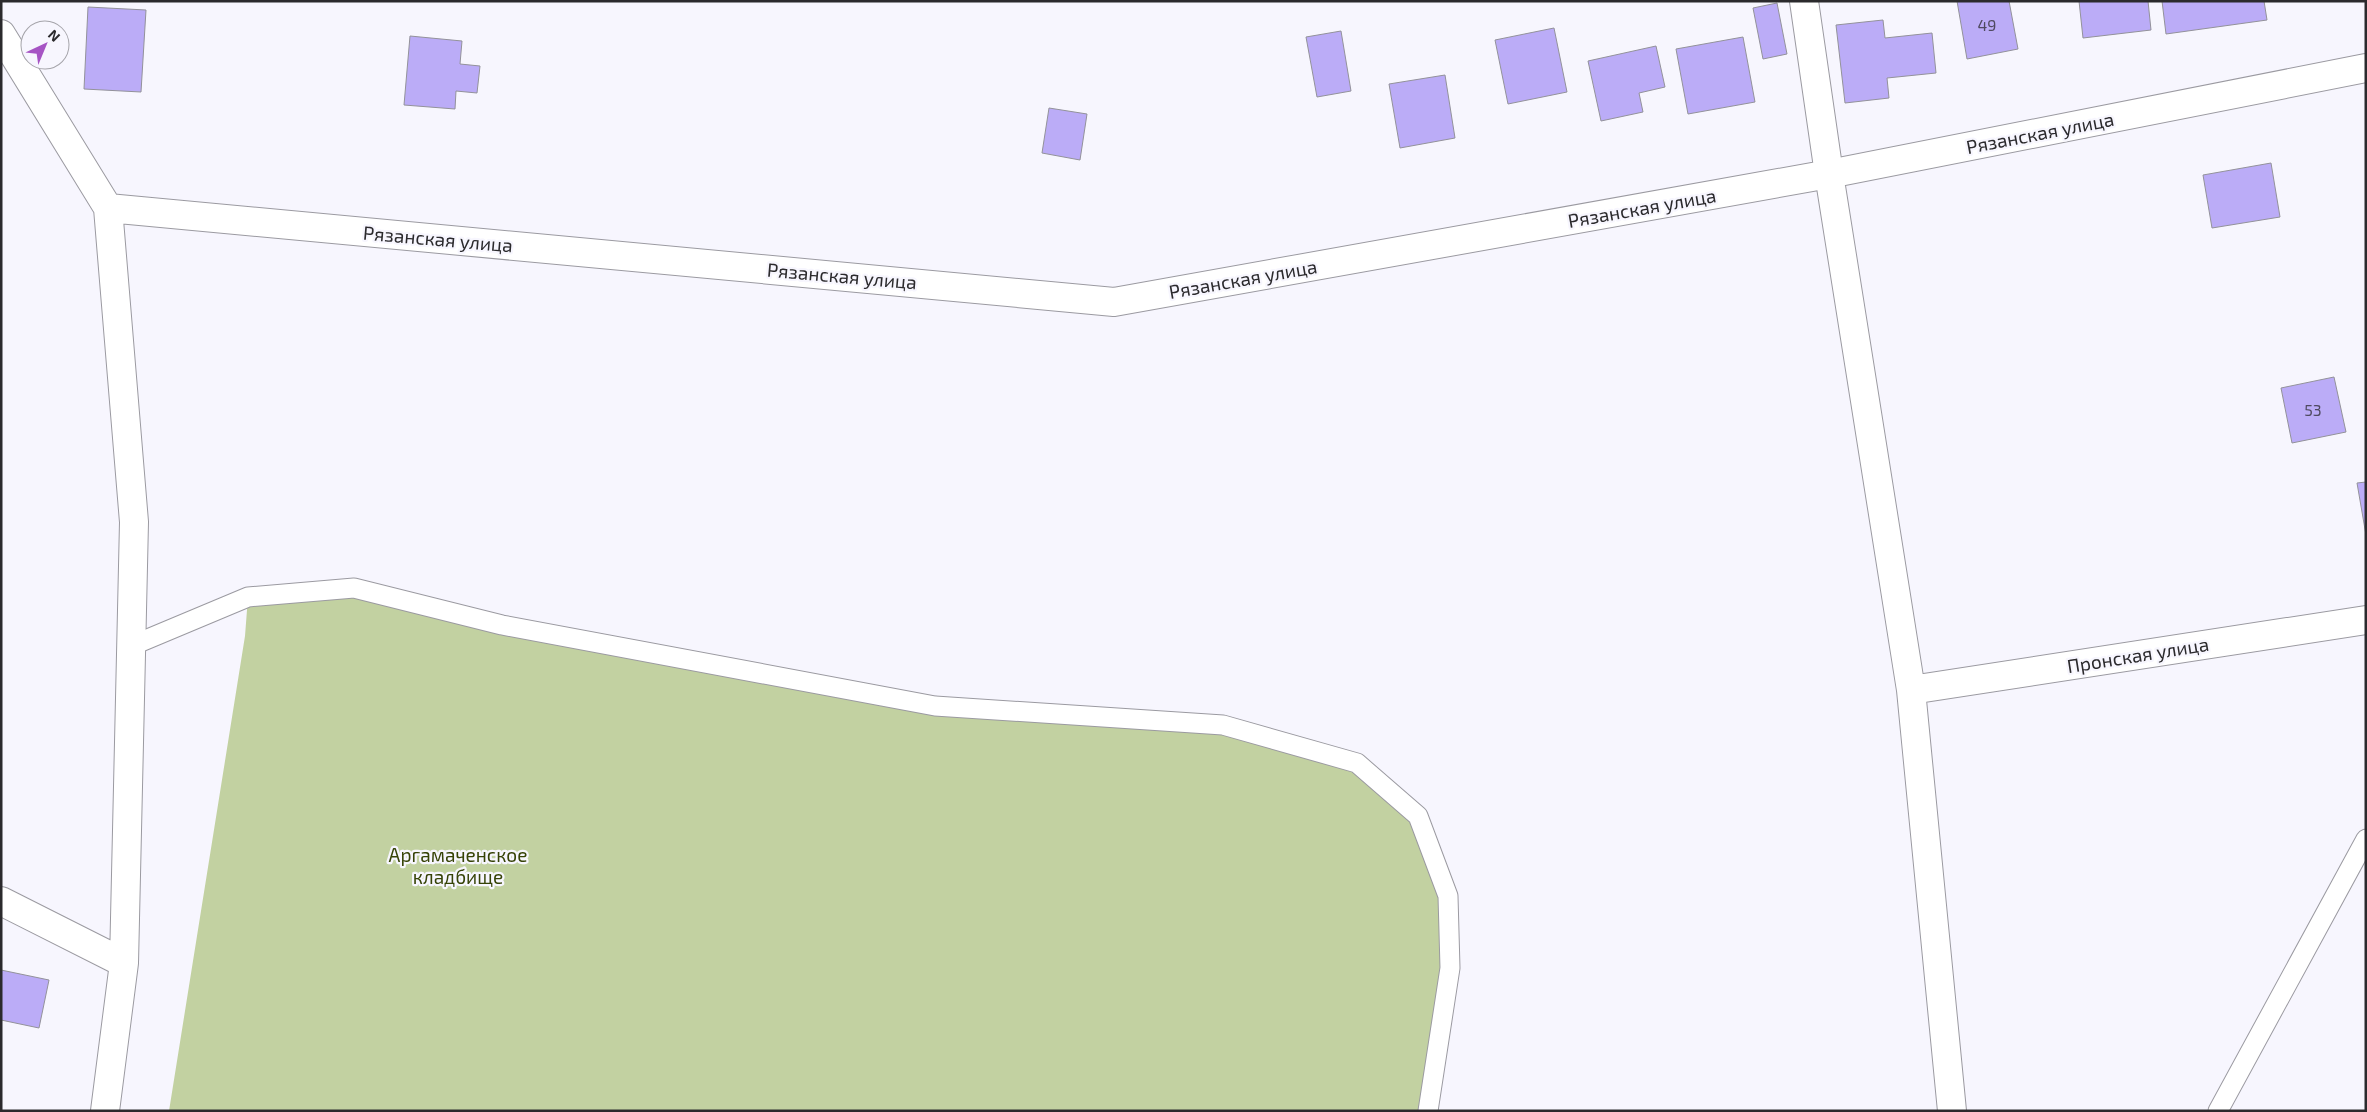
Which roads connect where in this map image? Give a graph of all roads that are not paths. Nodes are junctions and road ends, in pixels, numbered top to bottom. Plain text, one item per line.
1 (1804, 1) edge
2 (1, 34) edge
3 (2366, 68) edge
4 (1829, 174) junction
5 (108, 208) junction
6 (2366, 620) edge
7 (131, 646) junction
8 (1911, 690) junction
9 (2366, 839) edge
10 (1, 901) edge
11 (124, 963) junction
12 (105, 1111) edge
13 (1428, 1111) edge
14 (1952, 1111) edge
15 (2218, 1111) edge

1 - 4 street
2 - 5 street
3 - 4 street, Рязанская улица
4 - 5 street, Рязанская улица
4 - 8 street
5 - 7 street
6 - 8 street, Пронская улица
7 - 11 street
7 - 13 lane
8 - 14 street
9 - 15 lane
10 - 11 street
11 - 12 street

